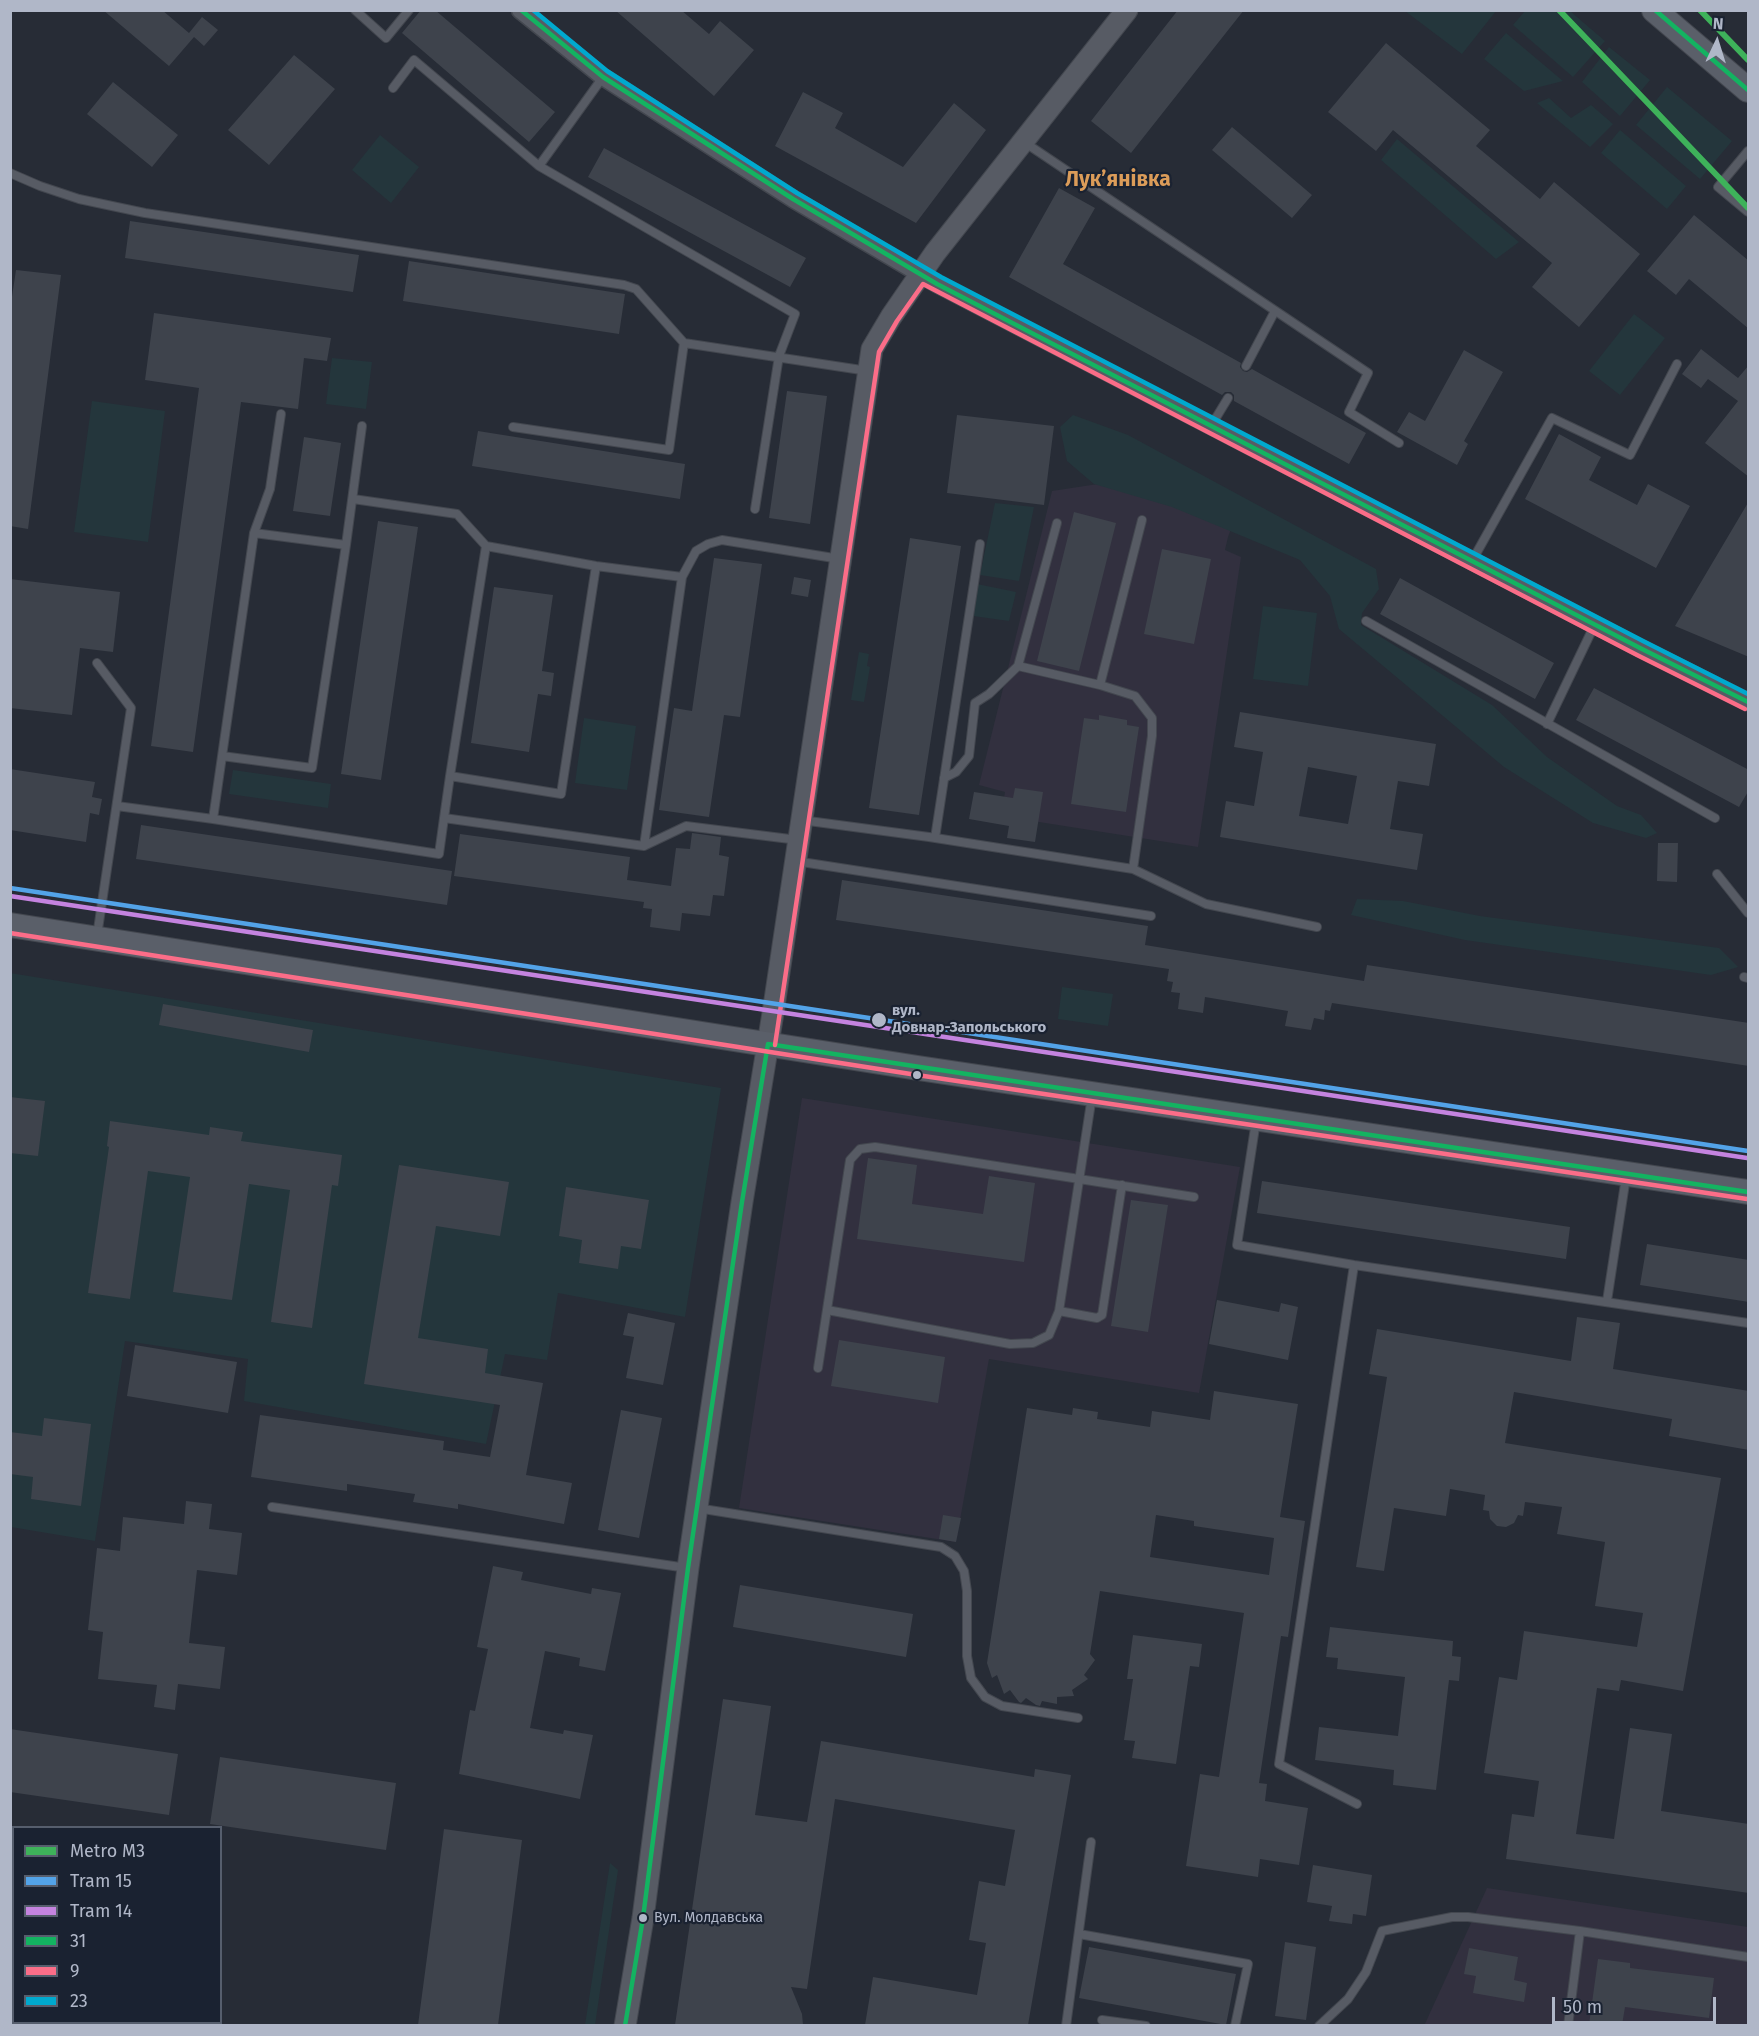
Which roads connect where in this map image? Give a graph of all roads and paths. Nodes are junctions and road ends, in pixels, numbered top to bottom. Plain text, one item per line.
1 (355, 10) edge
2 (409, 10) edge
3 (1128, 10) edge
4 (1654, 10) edge
5 (524, 12) edge
6 (603, 77) junction
7 (393, 88) dead end
8 (1749, 90) edge
9 (1024, 141) junction
10 (1749, 151) edge
11 (539, 166) junction
12 (10, 173) edge
13 (1749, 212) edge
14 (921, 274) junction
15 (1275, 311) junction
16 (684, 342) junction
17 (779, 356) junction
18 (1677, 364) dead end
19 (1246, 366) dead end
20 (869, 371) junction
21 (1228, 398) dead end
22 (281, 414) dead end
23 (362, 426) dead end
24 (1211, 426) junction
25 (513, 427) dead end
26 (1399, 443) dead end
27 (353, 499) junction
28 (755, 509) dead end
29 (1142, 520) dead end
30 (1057, 523) dead end
31 (254, 533) junction
32 (980, 544) dead end
33 (346, 545) junction
34 (486, 546) junction
35 (841, 559) junction
36 (1472, 561) junction
37 (596, 566) junction
38 (682, 577) junction
39 (1366, 621) dead end
40 (1595, 624) junction
41 (97, 663) dead end
42 (1018, 666) junction
43 (1100, 685) junction
44 (1749, 702) edge
45 (1547, 724) junction
46 (222, 756) junction
47 (450, 776) junction
48 (944, 778) junction
49 (117, 807) junction
50 (444, 818) junction
51 (1715, 818) dead end
52 (213, 819) junction
53 (935, 838) junction
54 (798, 840) junction
55 (644, 846) junction
56 (1133, 869) junction
57 (1717, 874) dead end
58 (1749, 913) edge
59 (1151, 915) dead end
60 (10, 925) edge
61 (1317, 927) dead end
62 (96, 938) junction
63 (768, 1044) junction
64 (1093, 1093) junction
65 (1257, 1118) junction
66 (1627, 1174) junction
67 (1081, 1178) junction
68 (1122, 1185) junction
69 (1749, 1192) edge
70 (1194, 1197) dead end
71 (1354, 1265) junction
72 (1607, 1301) junction
73 (827, 1310) junction
74 (1059, 1311) junction
75 (1749, 1323) edge
76 (818, 1368) dead end
77 (272, 1507) dead end
78 (697, 1508) junction
79 (688, 1568) junction
80 (1078, 1718) dead end
81 (1357, 1804) dead end
82 (1091, 1842) dead end
83 (1580, 1931) junction
84 (1079, 1934) junction
85 (1749, 1958) edge
86 (1102, 2020) dead end
87 (625, 2025) edge
88 (1066, 2025) edge
89 (1146, 2025) edge
90 (1235, 2025) edge
91 (1319, 2025) edge
92 (1568, 2025) edge

1 - 2 lane
3 - 9 street
4 - 8 main road
5 - 6 street
6 - 11 lane
6 - 14 street
7 - 11 lane
9 - 14 street
9 - 15 lane
10 - 13 lane
11 - 17 lane
12 - 16 lane
14 - 20 street
14 - 24 street
15 - 19 lane
15 - 26 lane
16 - 17 lane
16 - 25 lane
17 - 20 lane
17 - 28 lane
18 - 36 lane
20 - 35 street
21 - 24 lane
22 - 31 lane
23 - 27 lane
24 - 36 street
27 - 33 lane
27 - 34 lane
29 - 43 lane
30 - 42 lane
31 - 33 lane
31 - 46 lane
32 - 48 lane
33 - 46 lane
34 - 37 lane
34 - 47 lane
35 - 38 lane
35 - 54 street
36 - 40 street
37 - 38 lane
37 - 47 lane
38 - 55 lane
39 - 45 lane
40 - 44 street
40 - 45 lane
41 - 49 lane
42 - 43 lane
42 - 48 lane
43 - 56 lane
45 - 51 lane
46 - 52 lane
47 - 50 lane
48 - 53 lane
49 - 52 lane
49 - 62 lane
50 - 52 lane
50 - 55 lane
53 - 54 lane
53 - 56 lane
54 - 55 lane
54 - 59 lane
54 - 63 street
56 - 61 lane
57 - 58 lane
60 - 62 main road
62 - 63 main road
63 - 64 main road
63 - 78 street
64 - 65 main road
64 - 67 lane
65 - 66 main road
65 - 71 lane
66 - 69 main road
66 - 72 lane
67 - 68 lane
67 - 73 lane
67 - 74 lane
68 - 70 lane
68 - 74 lane
71 - 72 lane
71 - 81 lane
72 - 75 lane
73 - 74 lane
73 - 76 lane
77 - 79 lane
78 - 79 street
78 - 80 lane
79 - 87 street
82 - 84 lane
83 - 85 lane
83 - 91 lane
83 - 92 lane
84 - 88 lane
84 - 90 lane
86 - 89 lane

